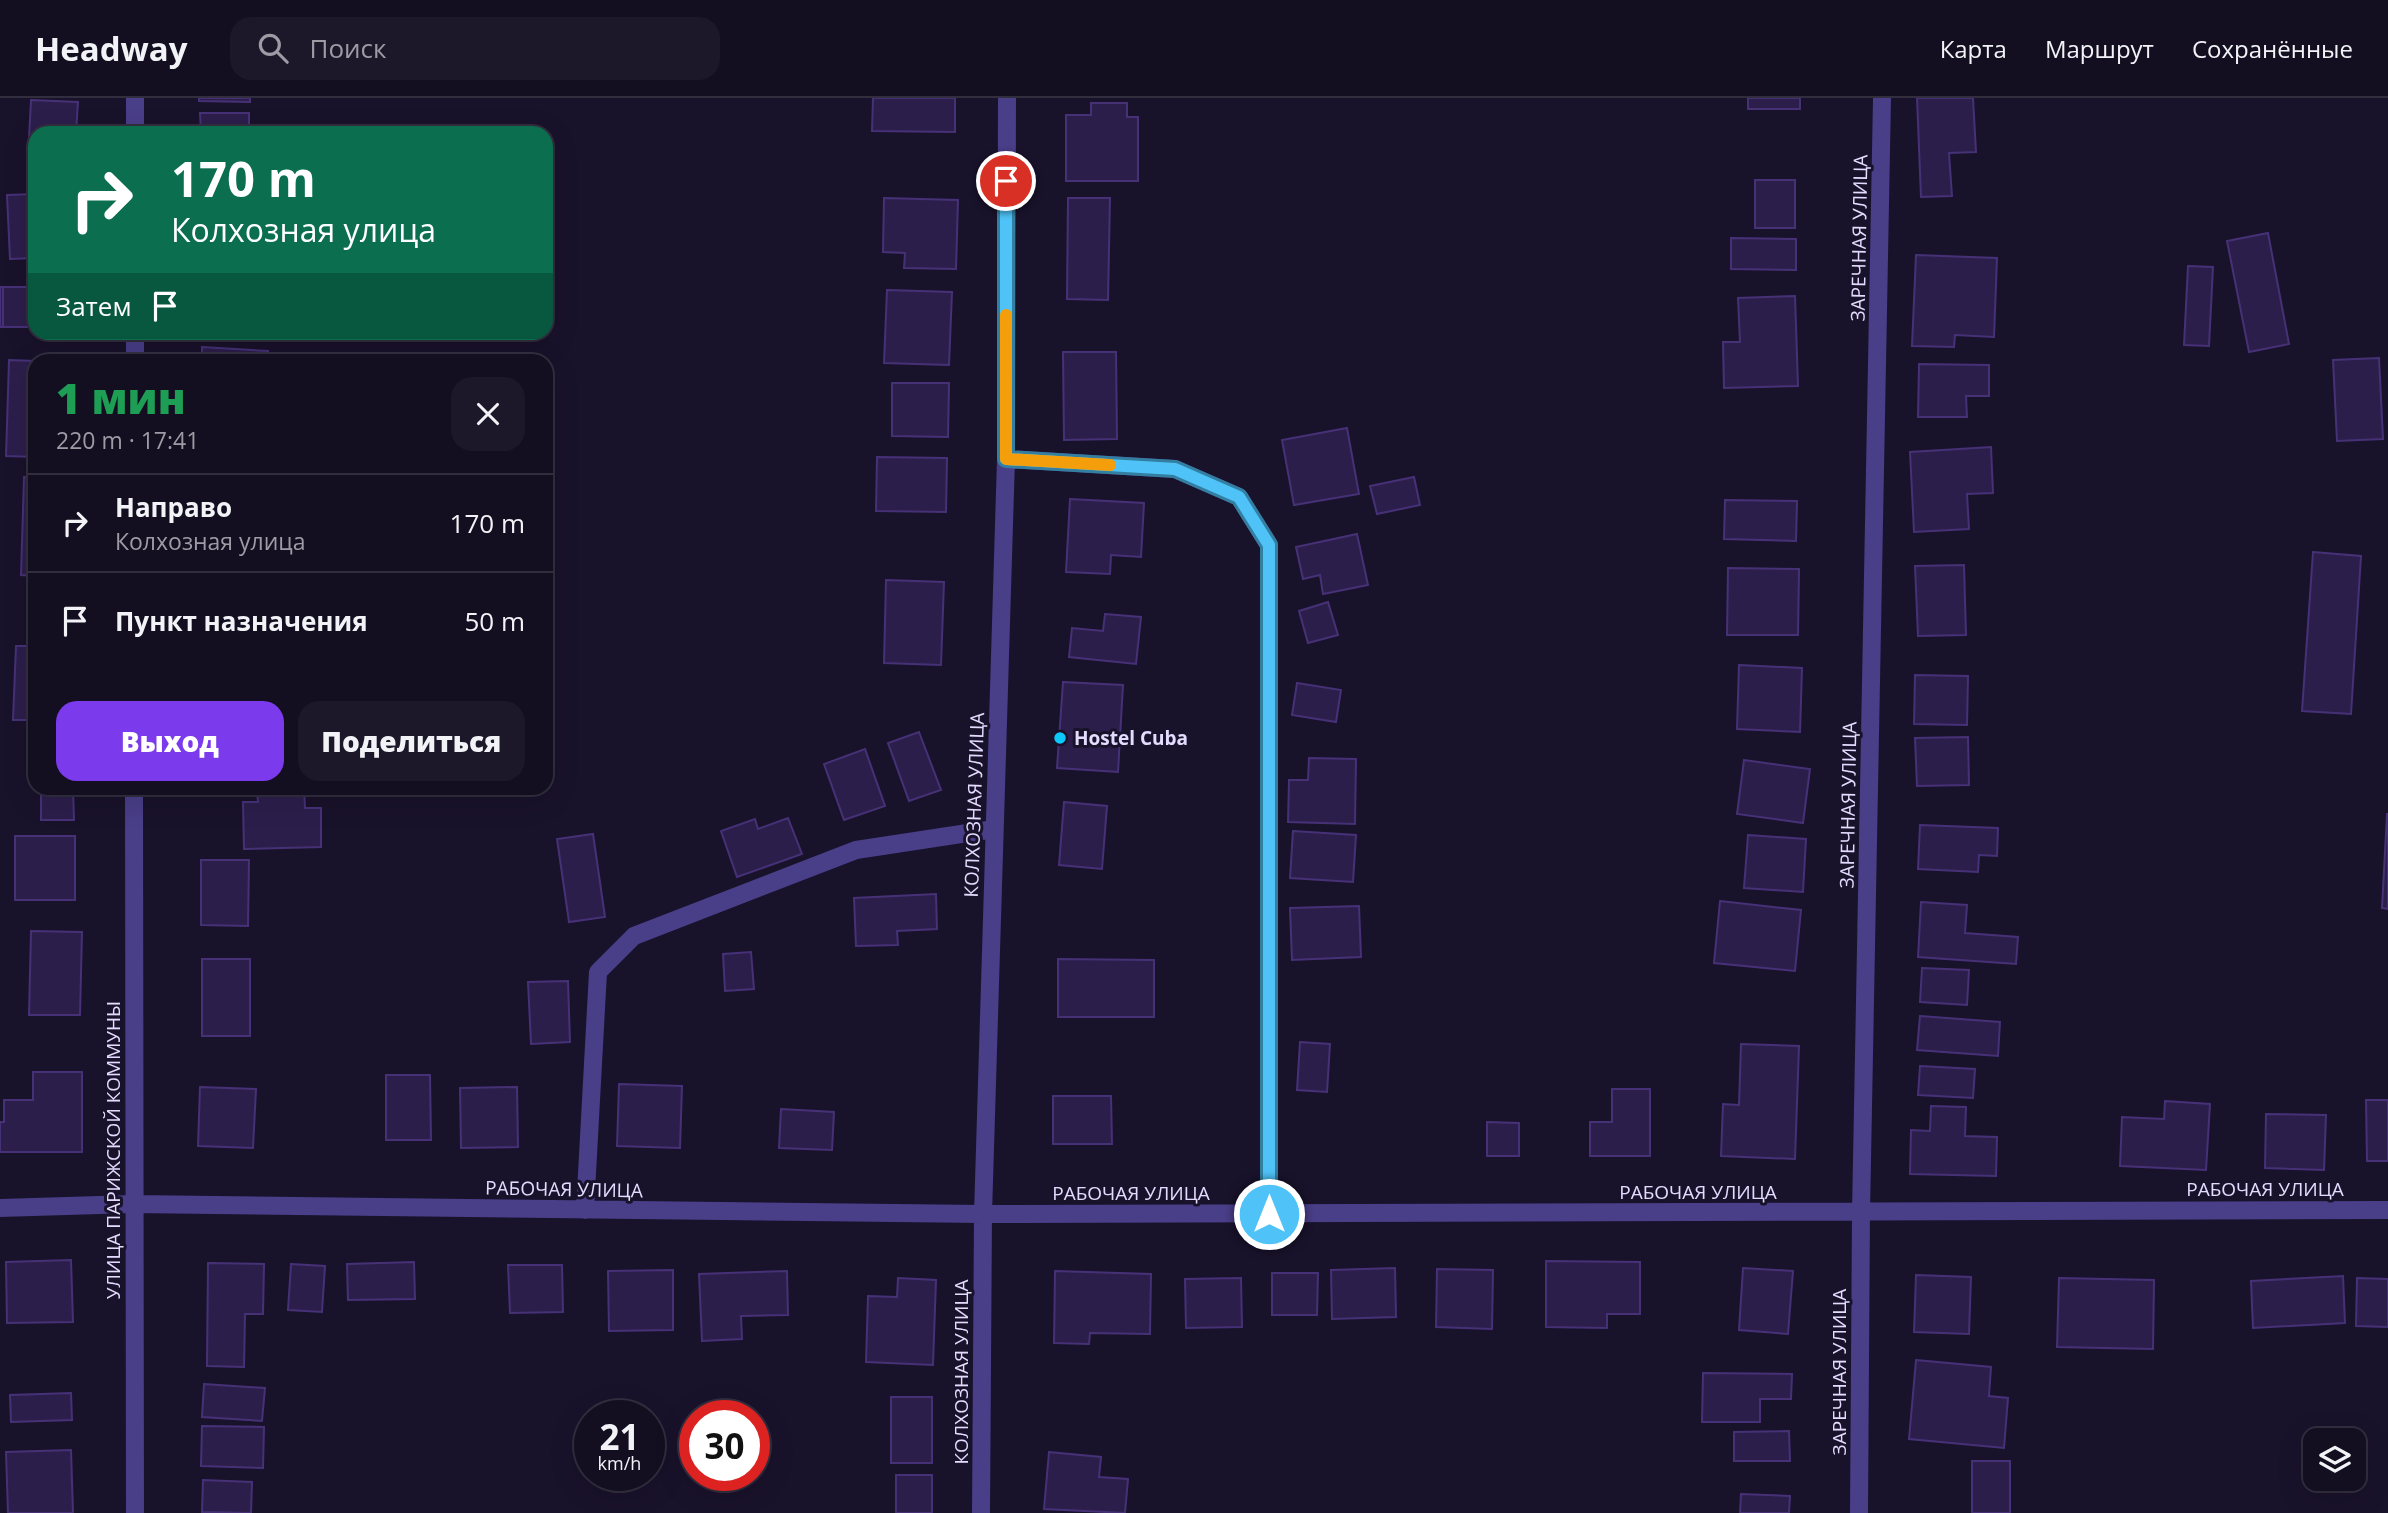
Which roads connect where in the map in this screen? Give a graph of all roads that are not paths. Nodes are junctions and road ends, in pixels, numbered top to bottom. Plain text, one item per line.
1 (135, 98) edge
2 (1007, 98) edge
3 (1882, 98) edge
4 (135, 126) edge
5 (1006, 459) junction
6 (134, 795) edge
7 (994, 829) junction
8 (133, 1204) junction
9 (0, 1208) edge
10 (585, 1210) junction
11 (2388, 1210) edge
12 (1861, 1213) junction
13 (983, 1214) junction
14 (1269, 1214) junction
15 (135, 1513) edge
16 (981, 1513) edge
17 (1859, 1513) edge

1 - 4 street
2 - 5 street, КОЛХОЗНАЯ УЛИЦА
3 - 12 street, ЗАРЕЧНАЯ УЛИЦА
5 - 7 street, КОЛХОЗНАЯ УЛИЦА
5 - 14 street
6 - 8 street, УЛИЦА ПАРИЖСКОЙ КОММУНЫ
7 - 10 street
7 - 13 street, КОЛХОЗНАЯ УЛИЦА
8 - 9 street, РАБОЧАЯ УЛИЦА
8 - 10 street, РАБОЧАЯ УЛИЦА
8 - 15 street, УЛИЦА ПАРИЖСКОЙ КОММУНЫ
10 - 13 street, РАБОЧАЯ УЛИЦА
11 - 12 street, РАБОЧАЯ УЛИЦА
12 - 14 street, РАБОЧАЯ УЛИЦА
12 - 17 street, ЗАРЕЧНАЯ УЛИЦА
13 - 14 street, РАБОЧАЯ УЛИЦА
13 - 16 street, КОЛХОЗНАЯ УЛИЦА

